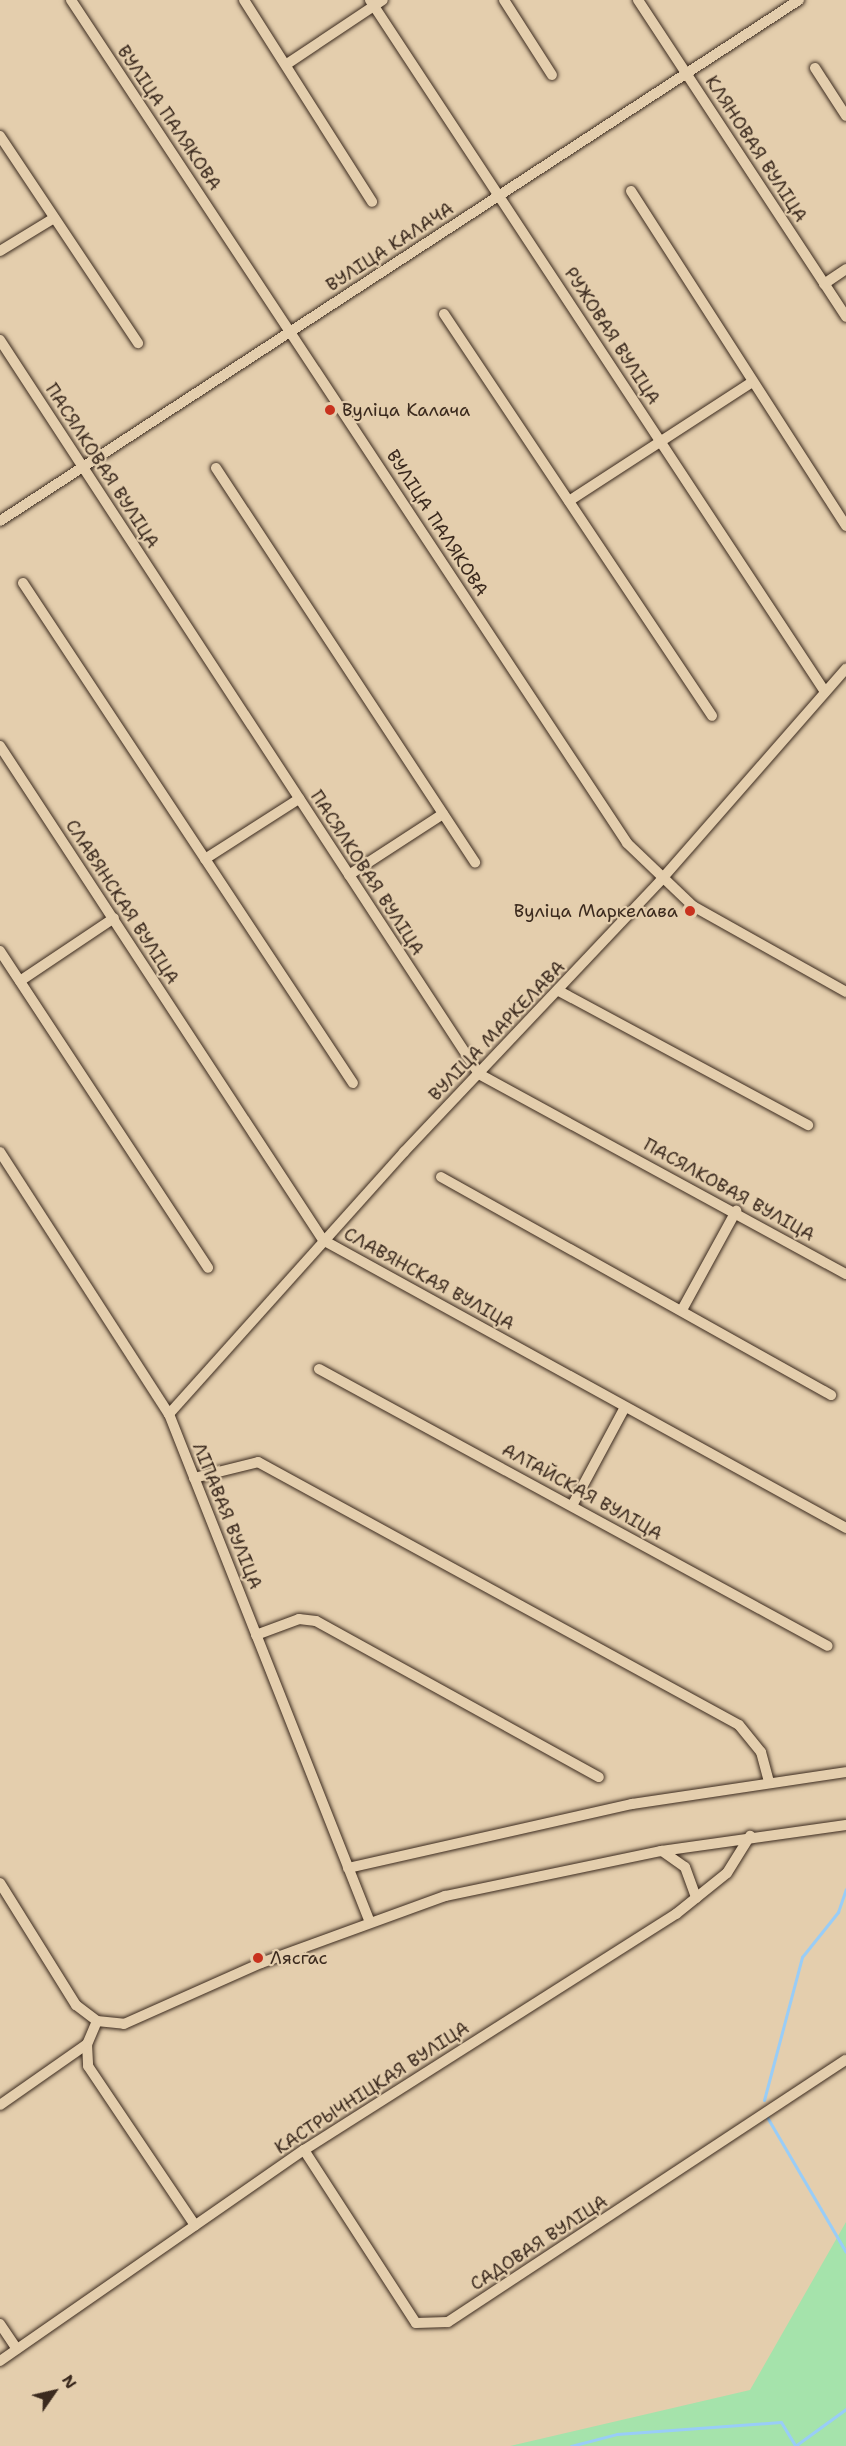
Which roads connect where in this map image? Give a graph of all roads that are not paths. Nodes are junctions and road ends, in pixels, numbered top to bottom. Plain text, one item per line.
1 (71, 0) edge
2 (244, 0) edge
3 (504, 0) edge
4 (638, 0) edge
5 (799, 0) edge
6 (376, 2) edge
7 (286, 64) junction
8 (815, 69) dead end
9 (687, 74) junction
10 (552, 75) dead end
11 (846, 116) edge
12 (0, 136) edge
13 (631, 191) dead end
14 (500, 195) junction
15 (372, 202) dead end
16 (54, 218) junction
17 (0, 251) edge
18 (846, 269) edge
19 (824, 284) junction
20 (444, 314) dead end
21 (846, 317) edge
22 (292, 331) junction
23 (0, 340) edge
24 (138, 343) dead end
25 (752, 382) junction
26 (662, 442) junction
27 (82, 467) junction
28 (216, 468) dead end
29 (569, 501) junction
30 (0, 521) edge
31 (846, 526) edge
32 (23, 583) dead end
33 (846, 669) edge
34 (825, 692) junction
35 (712, 716) dead end
36 (0, 746) edge
37 (299, 799) junction
38 (443, 814) junction
39 (204, 860) junction
40 (475, 863) dead end
41 (349, 875) junction
42 (661, 880) junction
43 (114, 918) junction
44 (0, 951) edge
45 (20, 981) junction
46 (559, 991) junction
47 (846, 992) edge
48 (479, 1074) junction
49 (353, 1083) dead end
50 (808, 1125) dead end
51 (0, 1152) edge
52 (441, 1177) dead end
53 (736, 1211) junction
54 (323, 1240) junction
55 (208, 1268) dead end
56 (846, 1274) edge
57 (683, 1308) junction
58 (319, 1369) dead end
59 (831, 1395) dead end
60 (625, 1407) junction
61 (169, 1414) junction
62 (194, 1478) junction
63 (573, 1504) junction
64 (846, 1528) edge
65 (256, 1635) junction
66 (828, 1646) dead end
67 (846, 1772) edge
68 (599, 1777) dead end
69 (769, 1780) junction
70 (846, 1824) edge
71 (750, 1836) junction
72 (661, 1851) junction
73 (348, 1868) junction
74 (0, 1883) edge
75 (696, 1898) junction
76 (369, 1920) junction
77 (97, 2021) junction
78 (87, 2044) junction
79 (846, 2060) edge
80 (0, 2105) edge
81 (304, 2150) junction
82 (195, 2225) junction
83 (0, 2325) edge
84 (17, 2349) junction
85 (0, 2361) edge

1 - 22 street, ВУЛІЦА ПАЛЯКОВА
2 - 7 street
3 - 10 street
4 - 9 street, КЛЯНОВАЯ ВУЛІЦА
5 - 9 street, ВУЛІЦА КАЛАЧА
6 - 7 street
6 - 14 street, РУЖОВАЯ ВУЛІЦА
7 - 15 street
8 - 11 street
9 - 14 street, ВУЛІЦА КАЛАЧА
9 - 19 street, КЛЯНОВАЯ ВУЛІЦА
12 - 16 street
13 - 25 street
14 - 22 street, ВУЛІЦА КАЛАЧА
14 - 26 street, РУЖОВАЯ ВУЛІЦА
16 - 17 street
16 - 24 street
18 - 19 street
19 - 21 street, КЛЯНОВАЯ ВУЛІЦА
20 - 29 street
22 - 27 street, ВУЛІЦА КАЛАЧА
22 - 42 street, ВУЛІЦА ПАЛЯКОВА
23 - 27 street, ПАСЯЛКОВАЯ ВУЛІЦА
25 - 26 street
25 - 31 street
26 - 29 street
26 - 34 street, РУЖОВАЯ ВУЛІЦА
27 - 30 street, ВУЛІЦА КАЛАЧА
27 - 37 street, ПАСЯЛКОВАЯ ВУЛІЦА
28 - 38 street
29 - 35 street
32 - 39 street
33 - 34 street, ВУЛІЦА МАРКЕЛАВА
34 - 42 street, ВУЛІЦА МАРКЕЛАВА
36 - 43 street, СЛАВЯНСКАЯ ВУЛІЦА
37 - 39 street
37 - 41 street, ПАСЯЛКОВАЯ ВУЛІЦА
38 - 40 street
38 - 41 street
39 - 49 street
41 - 48 street, ПАСЯЛКОВАЯ ВУЛІЦА
42 - 46 street, ВУЛІЦА МАРКЕЛАВА
42 - 47 street, ВУЛІЦА ПАЛЯКОВА
43 - 45 street
43 - 54 street, СЛАВЯНСКАЯ ВУЛІЦА
44 - 45 street
45 - 55 street
46 - 48 street, ВУЛІЦА МАРКЕЛАВА
46 - 50 street
48 - 53 street, ПАСЯЛКОВАЯ ВУЛІЦА
48 - 54 street, ВУЛІЦА МАРКЕЛАВА
51 - 61 street, ЛІПАВАЯ ВУЛІЦА
52 - 57 street
53 - 56 street, ПАСЯЛКОВАЯ ВУЛІЦА
53 - 57 street
54 - 60 street, СЛАВЯНСКАЯ ВУЛІЦА
54 - 61 street, ВУЛІЦА МАРКЕЛАВА
57 - 59 street
58 - 63 street, АЛТАЙСКАЯ ВУЛІЦА
60 - 63 street
60 - 64 street, СЛАВЯНСКАЯ ВУЛІЦА
61 - 62 street, ЛІПАВАЯ ВУЛІЦА
62 - 65 street, ЛІПАВАЯ ВУЛІЦА
62 - 69 street
63 - 66 street, АЛТАЙСКАЯ ВУЛІЦА
65 - 68 street
65 - 73 street, ЛІПАВАЯ ВУЛІЦА
67 - 69 street
69 - 73 street
70 - 71 street
71 - 72 street
71 - 75 street, КАСТРЫЧНІЦКАЯ ВУЛІЦА
72 - 75 street
72 - 76 street
73 - 76 street, ЛІПАВАЯ ВУЛІЦА
74 - 77 street
75 - 81 street, КАСТРЫЧНІЦКАЯ ВУЛІЦА
76 - 77 street
77 - 78 street
78 - 80 street
78 - 82 street
79 - 81 street, САДОВАЯ ВУЛІЦА
81 - 82 street, КАСТРЫЧНІЦКАЯ ВУЛІЦА
82 - 84 street, КАСТРЫЧНІЦКАЯ ВУЛІЦА
83 - 84 street
84 - 85 street, КАСТРЫЧНІЦКАЯ ВУЛІЦА

